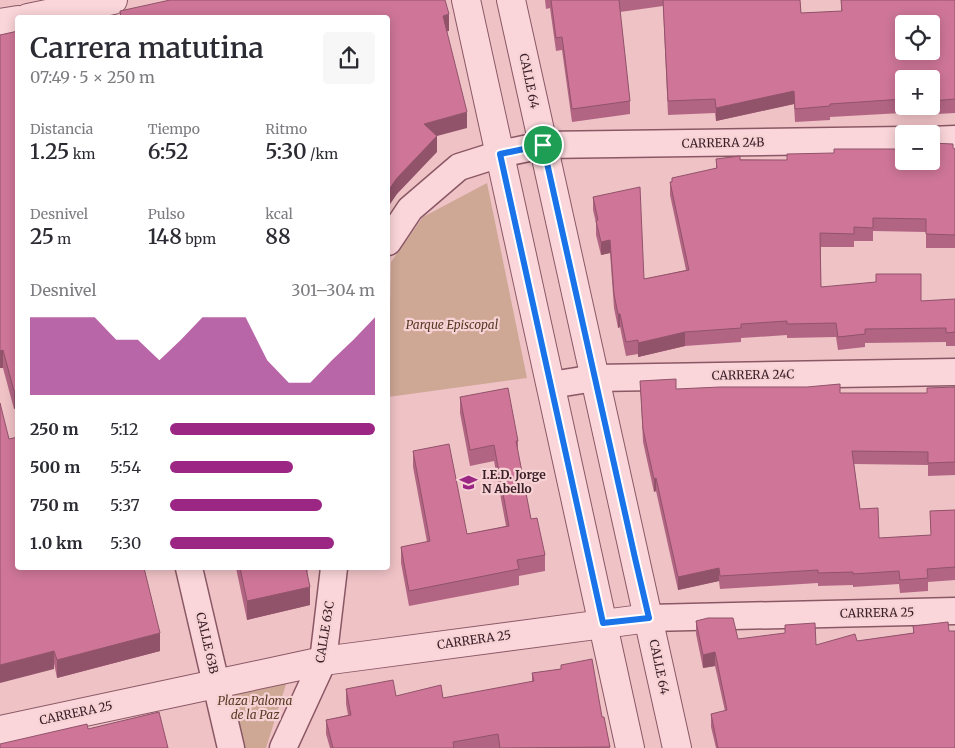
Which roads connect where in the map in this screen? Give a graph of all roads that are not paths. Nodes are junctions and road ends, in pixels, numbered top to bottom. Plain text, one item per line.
1 (113, 0) edge
2 (466, 0) edge
3 (511, 0) edge
4 (60, 9) edge
5 (39, 15) edge
6 (15, 20) edge
7 (0, 23) edge
8 (955, 139) edge
9 (895, 140) edge
10 (940, 140) edge
11 (543, 145) junction
12 (500, 154) junction
13 (390, 239) edge
14 (955, 372) edge
15 (595, 378) junction
16 (551, 385) junction
17 (189, 570) edge
18 (334, 570) edge
19 (955, 611) edge
20 (649, 618) junction
21 (603, 623) junction
22 (323, 661) junction
23 (216, 684) junction
24 (0, 730) edge
25 (231, 748) edge
26 (283, 748) edge
27 (630, 748) edge
28 (677, 748) edge

1 - 4 street
2 - 12 street
3 - 11 street, CALLE 64
4 - 5 street
6 - 7 street
8 - 10 street
9 - 11 street, CARRERA 24B
11 - 12 street
11 - 15 street, CALLE 64
12 - 13 street
12 - 16 street
14 - 15 street, CARRERA 24C
15 - 16 street, CARRERA 24C
15 - 20 street, CALLE 64
16 - 21 street
17 - 23 street, CALLE 63B
18 - 22 street, CALLE 63C
19 - 20 street, CARRERA 25
20 - 21 street, CARRERA 25
20 - 28 street, CALLE 64
21 - 22 street, CARRERA 25
21 - 27 street
22 - 23 street, CARRERA 25
22 - 26 street, CALLE 63C
23 - 24 street, CARRERA 25
23 - 25 street, CALLE 63B

